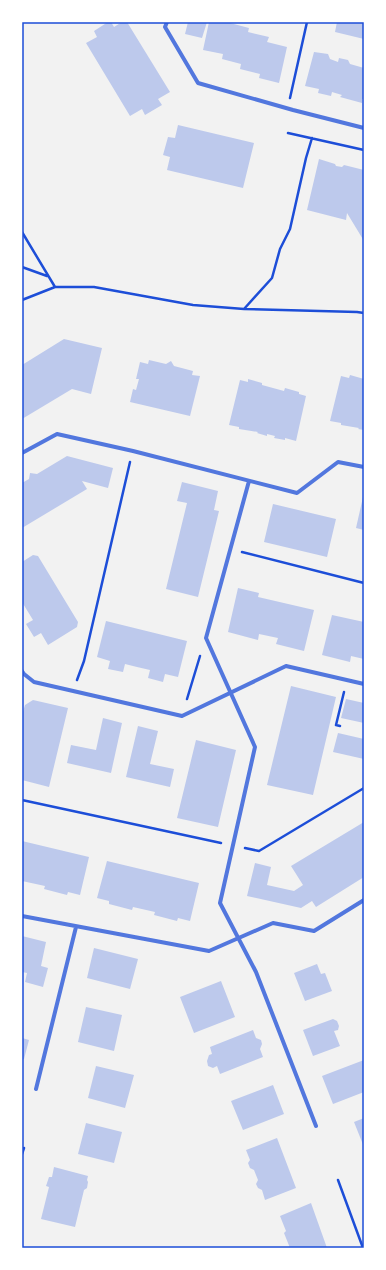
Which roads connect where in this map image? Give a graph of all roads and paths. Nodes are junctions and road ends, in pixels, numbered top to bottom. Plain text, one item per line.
1 (167, 22) edge
2 (307, 22) edge
3 (288, 108) junction
4 (364, 128) edge
5 (288, 133) dead end
6 (312, 138) junction
7 (364, 150) edge
8 (22, 232) edge
9 (22, 267) edge
10 (48, 276) junction
11 (55, 288) junction
12 (22, 300) edge
13 (244, 309) junction
14 (364, 313) edge
15 (133, 451) junction
16 (22, 453) edge
17 (364, 467) edge
18 (249, 481) junction
19 (231, 549) junction
20 (364, 582) edge
21 (206, 638) junction
22 (23, 674) edge
23 (346, 680) junction
24 (364, 684) edge
25 (73, 690) junction
26 (230, 692) junction
27 (182, 716) junction
28 (340, 726) dead end
29 (364, 788) edge
30 (22, 800) edge
31 (234, 846) junction
32 (364, 900) edge
33 (22, 916) edge
34 (76, 927) junction
35 (238, 938) junction
36 (36, 1089) dead end
37 (316, 1126) dead end
38 (24, 1148) dead end
39 (22, 1154) edge
40 (338, 1180) dead end
41 (363, 1248) edge

1 - 3 street
2 - 3 path
3 - 4 street
5 - 6 path
6 - 7 path
6 - 13 path
8 - 10 path
9 - 10 path
10 - 11 path
11 - 12 path
11 - 13 path
13 - 14 path
15 - 16 street
15 - 18 street
15 - 25 path
17 - 18 street
18 - 19 street
19 - 20 path
19 - 21 street
21 - 26 street
21 - 27 path
22 - 25 street
23 - 24 street
23 - 26 street
23 - 28 path
25 - 27 street
26 - 27 street
26 - 31 street
29 - 31 path
30 - 31 path
31 - 35 street
32 - 35 street
33 - 34 street
34 - 35 street
34 - 36 street
35 - 37 street
38 - 39 path
40 - 41 path

